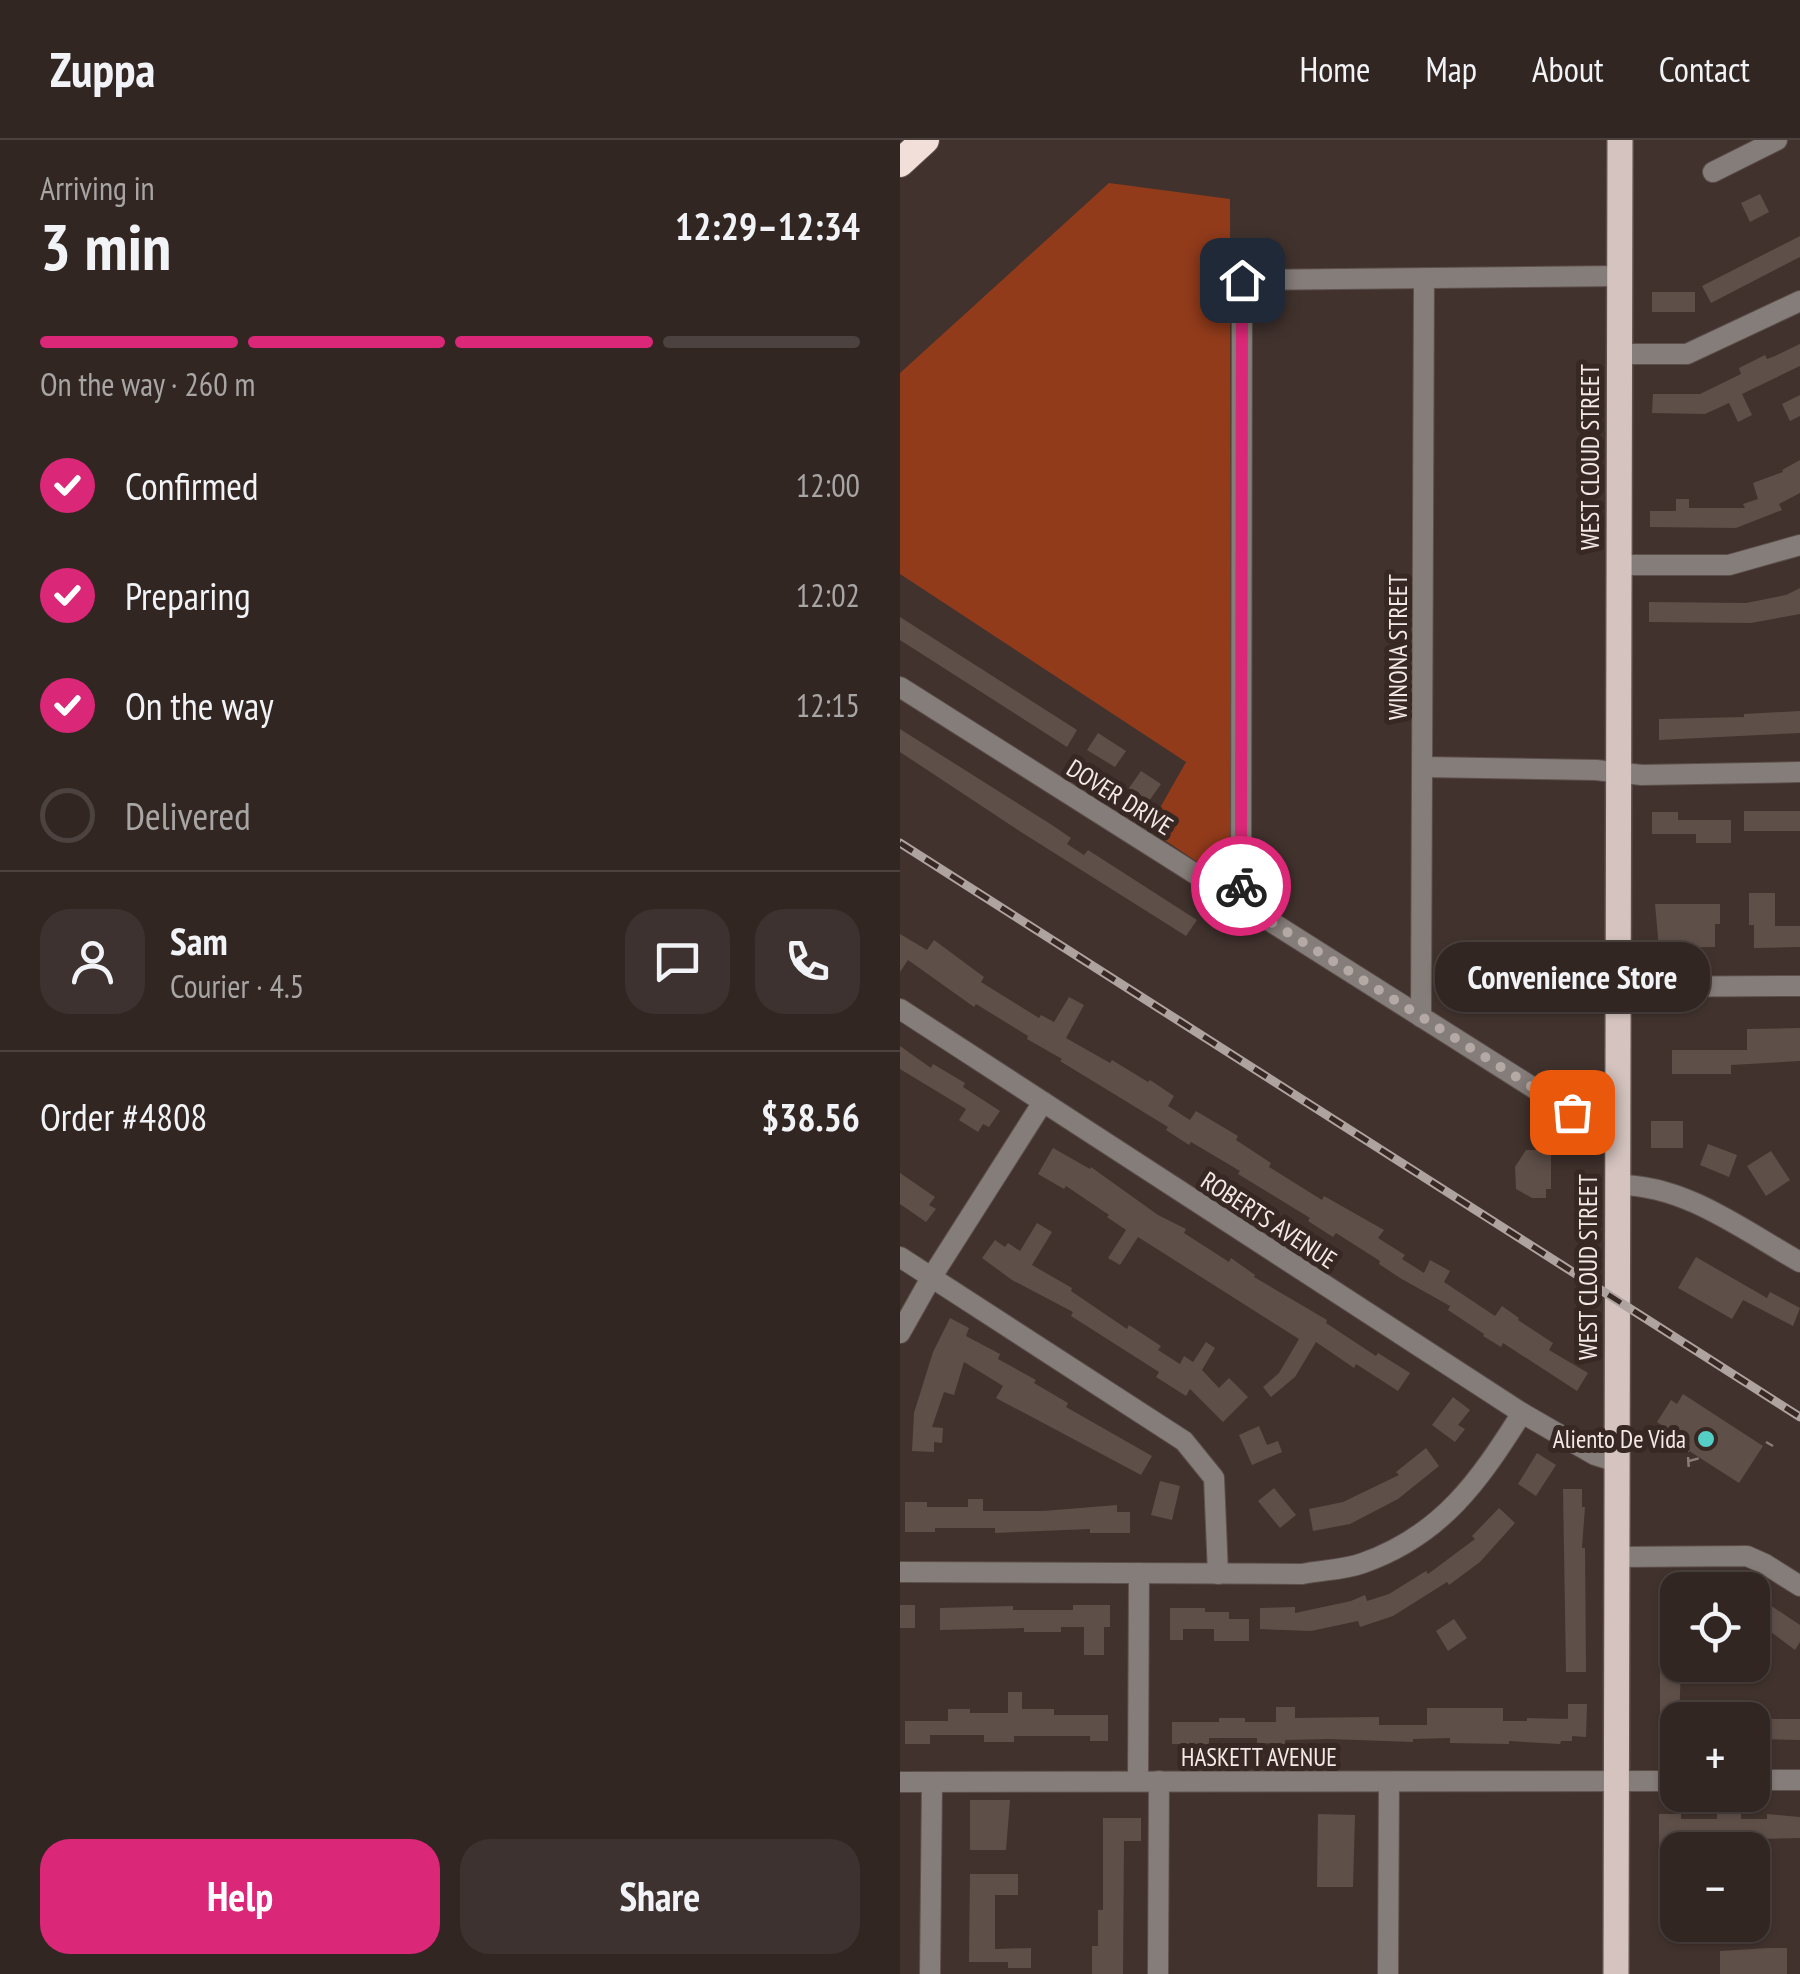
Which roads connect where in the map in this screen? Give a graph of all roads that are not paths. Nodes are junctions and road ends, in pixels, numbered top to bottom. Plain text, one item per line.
1 (926, 140) edge
2 (1620, 140) edge
3 (1778, 140) edge
4 (900, 163) edge
5 (1712, 172) dead end
6 (1620, 276) junction
7 (1424, 278) junction
8 (1800, 301) edge
9 (1620, 354) junction
10 (1800, 545) edge
11 (1620, 564) junction
12 (900, 687) edge
13 (1423, 767) junction
14 (1800, 772) edge
15 (1619, 773) junction
16 (1241, 903) junction
17 (1800, 986) edge
18 (1618, 987) junction
19 (900, 1008) edge
20 (1421, 1017) junction
21 (1043, 1102) junction
22 (1618, 1142) junction
23 (1619, 1185) junction
24 (1796, 1252) edge
25 (900, 1258) edge
26 (931, 1278) junction
27 (900, 1333) edge
28 (1522, 1414) junction
29 (1617, 1462) junction
30 (1616, 1557) junction
31 (900, 1572) edge
32 (1139, 1573) junction
33 (1218, 1574) junction
34 (1800, 1586) edge
35 (1770, 1780) edge
36 (1800, 1780) edge
37 (1149, 1781) junction
38 (1660, 1781) edge
39 (900, 1782) edge
40 (932, 1782) junction
41 (1388, 1782) junction
42 (1617, 1782) junction
43 (930, 1974) edge
44 (1158, 1974) edge
45 (1388, 1974) edge
46 (1616, 1974) edge

1 - 4 highway
2 - 6 main road, WEST CLOUD STREET
3 - 5 street
6 - 7 street
6 - 9 main road, WEST CLOUD STREET
7 - 13 street, WINONA STREET
7 - 16 street
8 - 9 street
9 - 11 main road, WEST CLOUD STREET
10 - 11 street
11 - 15 main road, WEST CLOUD STREET
12 - 16 street, DOVER DRIVE
13 - 15 street
13 - 20 street, WINONA STREET
14 - 15 street
15 - 18 main road, WEST CLOUD STREET
16 - 20 street, DOVER DRIVE
17 - 18 street
18 - 22 main road, WEST CLOUD STREET
19 - 21 street, ROBERTS AVENUE
20 - 22 street, DOVER DRIVE
21 - 26 street
21 - 28 street, ROBERTS AVENUE
22 - 23 main road, WEST CLOUD STREET
23 - 24 street
23 - 29 main road, WEST CLOUD STREET
25 - 26 street
26 - 27 street
26 - 33 street
28 - 29 street, ROBERTS AVENUE
28 - 33 street
29 - 30 main road, WEST CLOUD STREET
30 - 34 street
30 - 42 main road, WEST CLOUD STREET
31 - 32 street
32 - 33 street
32 - 37 street
35 - 36 street
37 - 40 street, HASKETT AVENUE
37 - 41 street, HASKETT AVENUE
37 - 44 street
38 - 42 street, HASKETT AVENUE
39 - 40 street, HASKETT AVENUE
40 - 43 street
41 - 42 street, HASKETT AVENUE
41 - 45 street
42 - 46 main road, WEST CLOUD STREET

